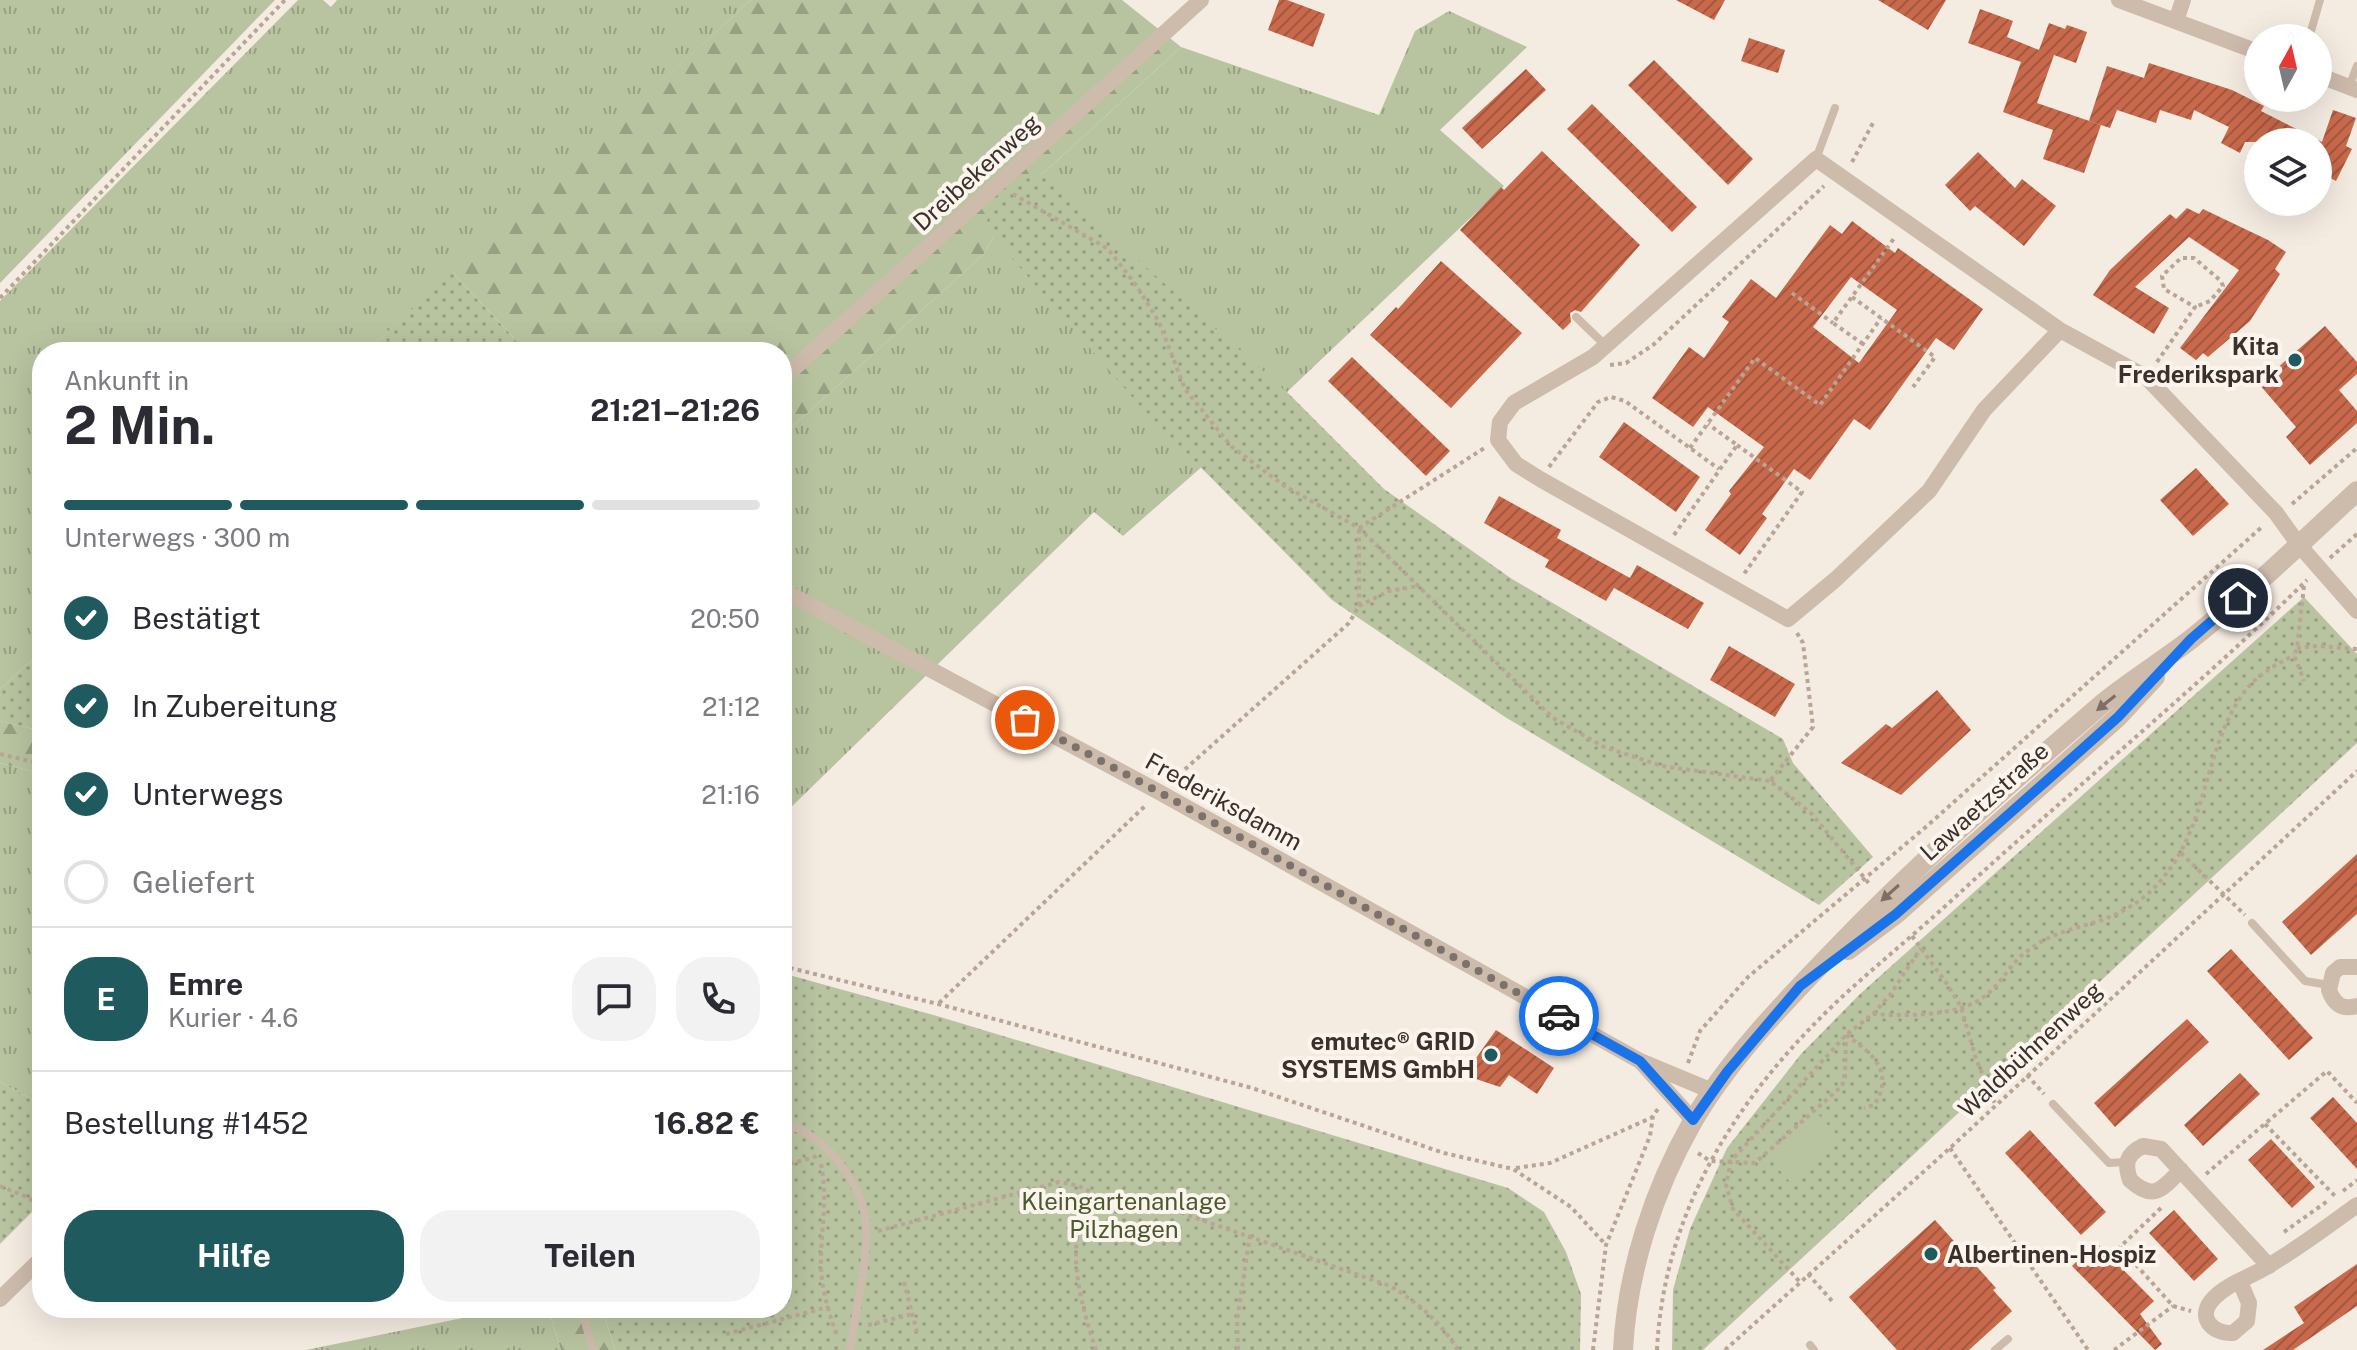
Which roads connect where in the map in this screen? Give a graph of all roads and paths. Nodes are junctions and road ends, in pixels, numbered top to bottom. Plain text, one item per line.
1 (285, 0) edge
2 (1201, 0) edge
3 (2119, 0) edge
4 (2183, 0) edge
5 (2320, 0) edge
6 (2176, 21) junction
7 (2313, 24) edge
8 (2244, 47) edge
9 (2357, 66) edge
10 (2332, 81) edge
11 (2353, 89) edge
12 (1835, 108) dead end
13 (1873, 123) dead end
14 (1816, 159) junction
15 (1837, 174) junction
16 (999, 185) junction
17 (1905, 222) junction
18 (1792, 293) dead end
19 (1852, 297) junction
20 (0, 298) edge
21 (2195, 307) junction
22 (1576, 317) dead end
23 (1881, 318) junction
24 (1833, 323) junction
25 (2060, 330) junction
26 (1863, 344) junction
27 (1600, 352) junction
28 (792, 370) edge
29 (2146, 377) junction
30 (1913, 387) dead end
31 (1708, 424) junction
32 (1498, 440) junction
33 (1737, 445) junction
34 (1690, 448) junction
35 (2357, 448) edge
36 (1719, 469) junction
37 (1540, 479) junction
38 (2357, 491) edge
39 (2276, 513) junction
40 (1686, 517) dead end
41 (1359, 528) junction
42 (2357, 534) edge
43 (2299, 545) junction
44 (2242, 546) dead end
45 (2319, 568) junction
46 (2304, 583) junction
47 (1419, 586) junction
48 (1734, 588) junction
49 (792, 595) edge
50 (1359, 606) junction
51 (2357, 611) edge
52 (1788, 619) junction
53 (2297, 648) junction
54 (2357, 649) edge
55 (2294, 655) junction
56 (2304, 681) dead end
57 (0, 754) edge
58 (32, 762) edge
59 (2357, 771) edge
60 (1770, 781) junction
61 (1159, 792) junction
62 (2181, 853) junction
63 (2224, 894) junction
64 (1888, 907) junction
65 (2252, 923) joint
66 (1912, 936) junction
67 (1921, 948) junction
68 (2357, 967) edge
69 (792, 968) edge
70 (2329, 985) junction
71 (938, 1004) junction
72 (2357, 1006) edge
73 (1961, 1007) junction
74 (1873, 1014) junction
75 (1846, 1035) junction
76 (1640, 1061) junction
77 (2327, 1071) dead end
78 (2027, 1075) junction
79 (1712, 1091) junction
80 (2357, 1103) edge
81 (1995, 1104) junction
82 (2053, 1104) joint
83 (1864, 1108) dead end
84 (1653, 1116) dead end
85 (1693, 1120) junction
86 (2265, 1124) dead end
87 (792, 1127) edge
88 (813, 1136) junction
89 (1682, 1142) junction
90 (1950, 1148) junction
91 (819, 1156) junction
92 (1710, 1161) junction
93 (1731, 1161) junction
94 (2126, 1162) junction
95 (792, 1163) edge
96 (1513, 1169) junction
97 (2181, 1170) junction
98 (2357, 1180) edge
99 (0, 1186) edge
100 (2335, 1196) junction
101 (32, 1200) edge
102 (1100, 1204) junction
103 (2357, 1205) edge
104 (866, 1231) junction
105 (1250, 1235) junction
106 (2256, 1252) junction
107 (2269, 1266) junction
108 (32, 1268) edge
109 (1808, 1274) junction
110 (904, 1282) dead end
111 (1799, 1282) junction
112 (2240, 1282) dead end
113 (0, 1299) edge
114 (1832, 1301) dead end
115 (2173, 1306) dead end
116 (828, 1307) junction
117 (913, 1314) junction
118 (792, 1317) edge
119 (584, 1318) edge
120 (786, 1318) edge
121 (853, 1329) junction
122 (917, 1332) dead end
123 (726, 1334) dead end
124 (2008, 1339) dead end
125 (839, 1343) dead end
126 (593, 1350) edge
127 (850, 1350) edge
128 (1096, 1350) edge
129 (1238, 1350) edge
130 (1458, 1350) edge
131 (1593, 1350) edge
132 (1623, 1350) edge
133 (1657, 1350) edge
134 (1725, 1350) edge
135 (1995, 1350) edge
136 (2088, 1350) edge
137 (2114, 1350) edge

1 - 20 path
2 - 16 street, Dreibekenweg
3 - 6 street
4 - 6 street
5 - 7 lane
6 - 8 street
9 - 11 lane
10 - 11 street
12 - 14 lane
13 - 15 path
14 - 15 street
14 - 27 street
15 - 17 street
15 - 27 path
16 - 28 street, Dreibekenweg
16 - 41 path
17 - 19 path
17 - 25 street
18 - 24 path
19 - 23 path
19 - 24 path
21 - 21 path
21 - 29 path
22 - 27 lane
23 - 26 path
23 - 30 path
24 - 26 path
25 - 29 street
25 - 52 street
26 - 31 path
27 - 32 street
29 - 39 street
31 - 33 path
31 - 34 path
32 - 37 street
32 - 41 path
33 - 36 path
33 - 48 path
34 - 36 path
34 - 37 path
35 - 39 path
36 - 40 path
37 - 48 street
38 - 43 street, Lawaetzstraße
39 - 43 street
39 - 44 path
41 - 47 path
41 - 50 path
42 - 45 path
43 - 45 street
43 - 64 street, Lawaetzstraße
45 - 46 path
45 - 51 street
46 - 53 path
46 - 66 path
47 - 50 path
47 - 60 path
48 - 52 street
49 - 61 street, Frederiksdamm
50 - 61 path
52 - 60 path
53 - 54 path
53 - 55 path
55 - 56 path
55 - 62 path
57 - 58 path
59 - 63 path, Waldbühnenweg
60 - 64 path
61 - 71 path
61 - 76 street, Frederiksdamm
62 - 63 path
62 - 73 path
63 - 65 path
63 - 78 path, Waldbühnenweg
64 - 66 path
64 - 79 street, Lawaetzstraße
65 - 70 lane
66 - 67 path
66 - 92 path
67 - 73 path
67 - 74 path
68 - 70 street
69 - 71 path
70 - 72 street
71 - 96 path
73 - 74 path
73 - 81 path
74 - 75 path
75 - 83 path
75 - 93 path
75 - 93 path
76 - 79 street, Frederiksdamm
76 - 85 street, Frederiksdamm
77 - 80 path
78 - 81 path, Waldbühnenweg
78 - 82 path
79 - 85 street, Lawaetzstraße
81 - 90 path, Waldbühnenweg
82 - 94 lane
84 - 96 path
85 - 89 street, Lawaetzstraße
86 - 100 path
87 - 88 lane
88 - 91 path
88 - 104 lane
89 - 92 path
89 - 132 street, Lawaetzstraße
90 - 109 path, Waldbühnenweg
90 - 136 path
91 - 95 path
91 - 116 path
92 - 93 path
92 - 133 path
93 - 111 path
94 - 97 street
94 - 97 street
96 - 131 path
97 - 106 street
98 - 100 path
99 - 101 path
100 - 106 path
102 - 104 path
102 - 105 path
102 - 128 path
103 - 107 street
104 - 121 lane
105 - 129 path
105 - 130 path
106 - 107 street
107 - 112 street
108 - 113 street
109 - 111 path, Waldbühnenweg
109 - 114 path
110 - 117 path
111 - 134 path, Waldbühnenweg
115 - 137 path
116 - 118 path
116 - 125 path
117 - 121 path
117 - 122 path
119 - 126 lane
120 - 123 path
121 - 127 lane
124 - 135 lane

